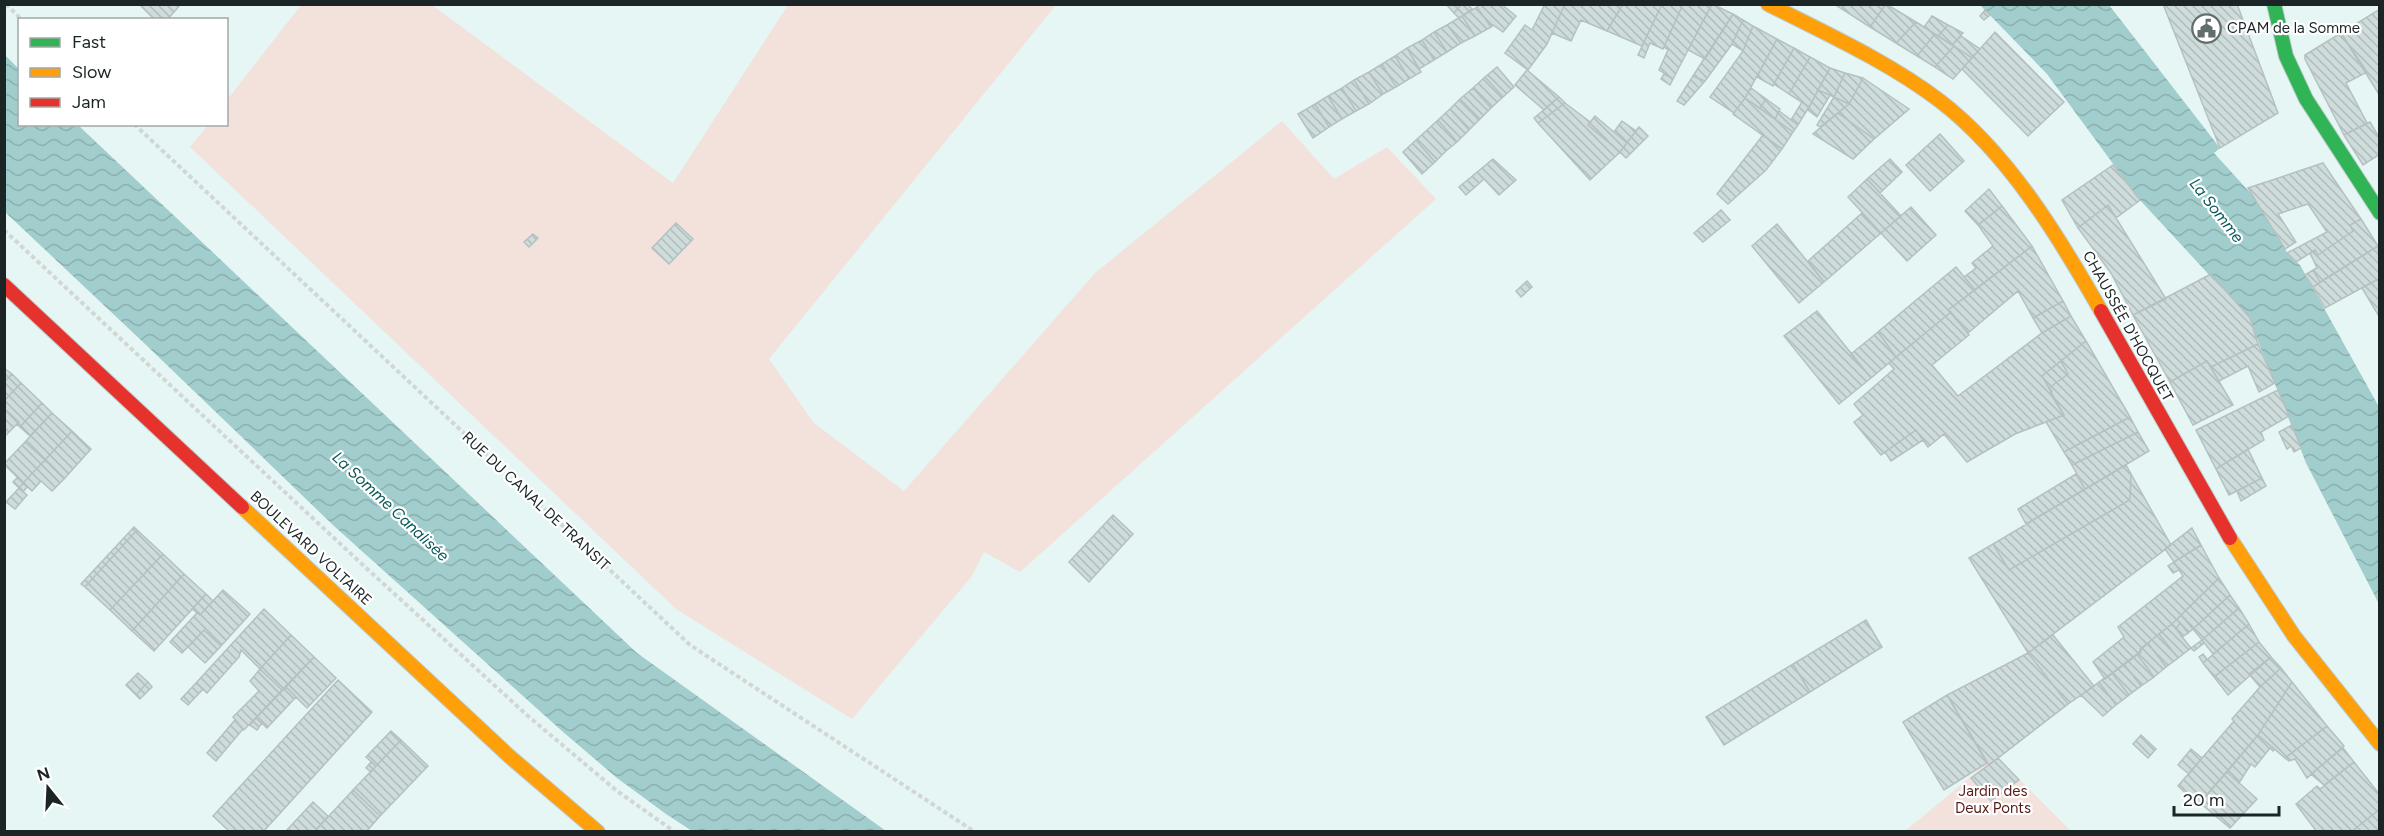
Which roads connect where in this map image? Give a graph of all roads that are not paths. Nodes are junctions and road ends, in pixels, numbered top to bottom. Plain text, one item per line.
1 (1768, 4) edge
2 (2274, 4) edge
3 (2379, 213) edge
4 (4, 285) edge
5 (2379, 744) edge
6 (598, 831) edge

1 - 5 street, CHAUSSÉE D'HOCQUET
2 - 3 street
4 - 6 street, BOULEVARD VOLTAIRE

